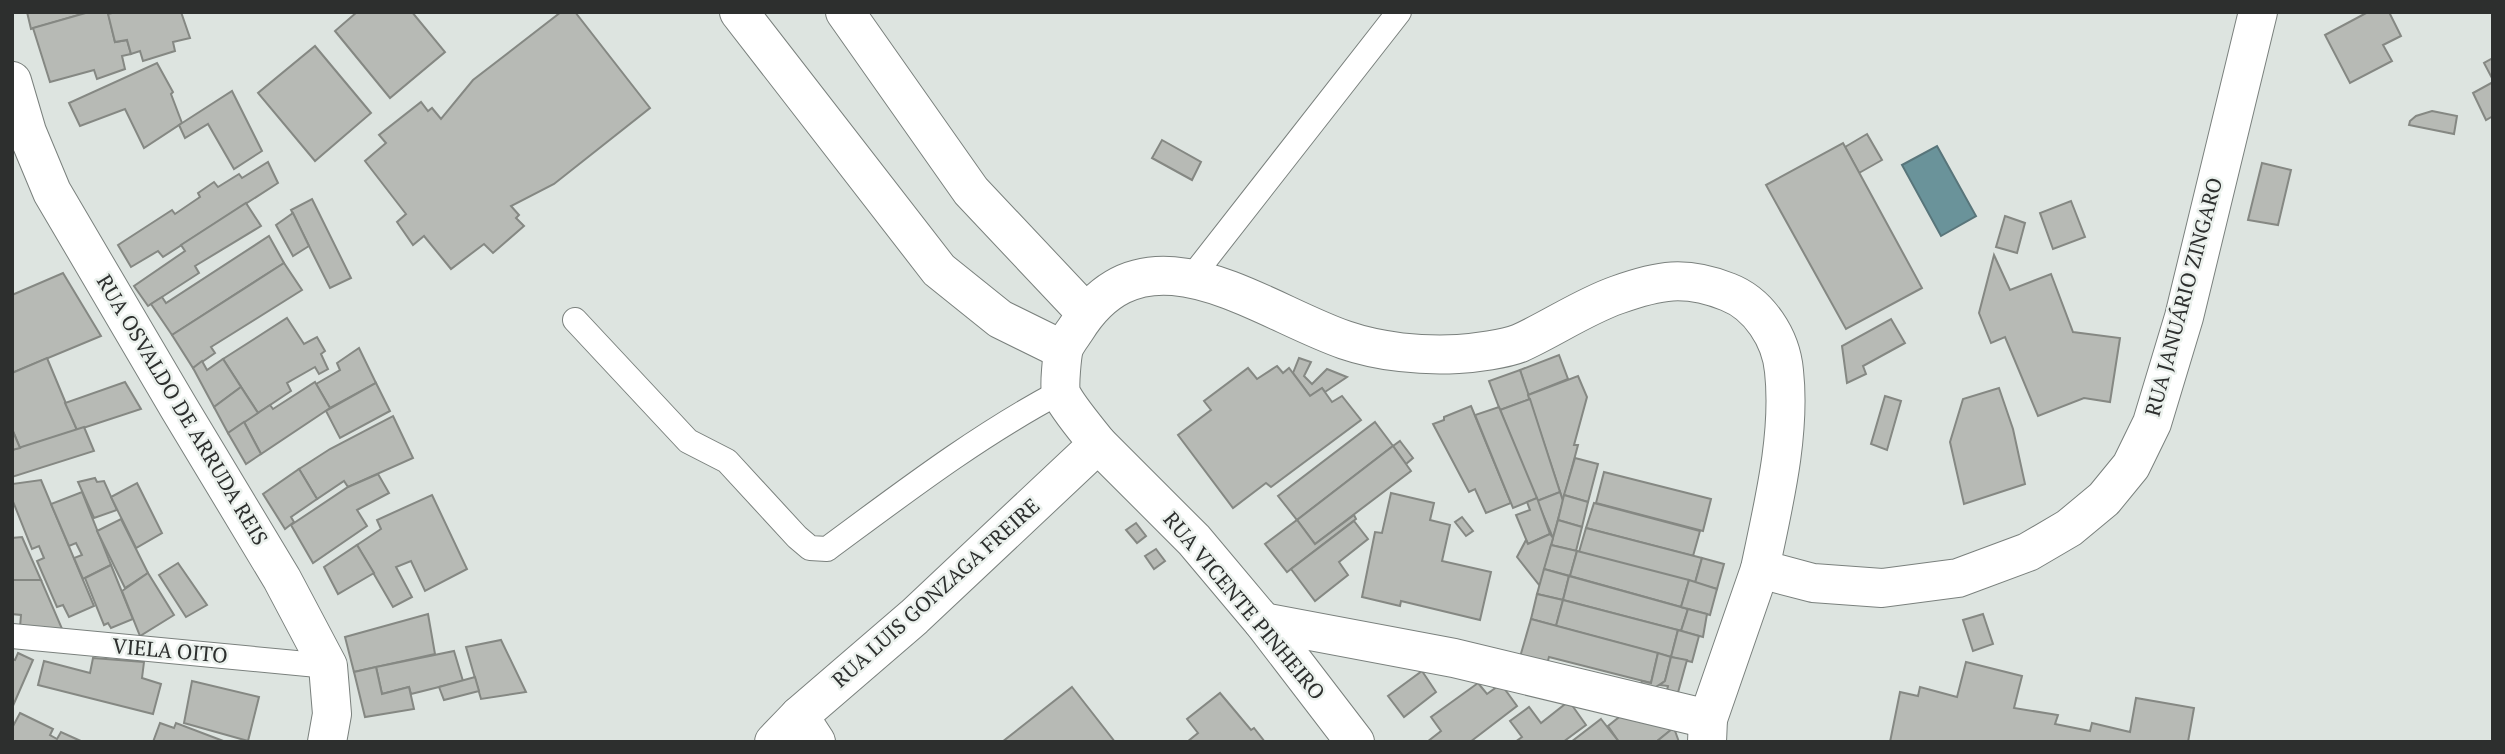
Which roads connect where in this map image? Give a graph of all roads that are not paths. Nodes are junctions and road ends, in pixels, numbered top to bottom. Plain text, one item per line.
1 (738, 12) edge
2 (845, 12) edge
3 (1399, 12) edge
4 (2258, 12) edge
5 (12, 81) edge
6 (1191, 278) junction
7 (1086, 313) junction
8 (575, 320) dead end
9 (1063, 350) junction
10 (1060, 392) junction
11 (1098, 444) junction
12 (1760, 569) junction
13 (1263, 622) junction
14 (12, 636) edge
15 (328, 666) junction
16 (1707, 730) edge
17 (796, 733) edge
18 (327, 742) edge
19 (1355, 742) edge

1 - 9 street
2 - 7 street
3 - 6 lane
4 - 12 street, RUA JANUÁRIO ZINGARO
5 - 15 street, RUA OSVALDO DE ARRUDA REIS
6 - 7 street
6 - 12 street
7 - 9 street
8 - 10 lane
9 - 10 street
10 - 11 street, RUA VICENTE PINHEIRO
11 - 13 street, RUA VICENTE PINHEIRO
11 - 17 street, RUA LUIS GONZAGA FREIRE
12 - 16 street
13 - 16 street
13 - 19 street, RUA VICENTE PINHEIRO
14 - 15 lane, VIELA OITO
15 - 18 street, RUA OSVALDO DE ARRUDA REIS

